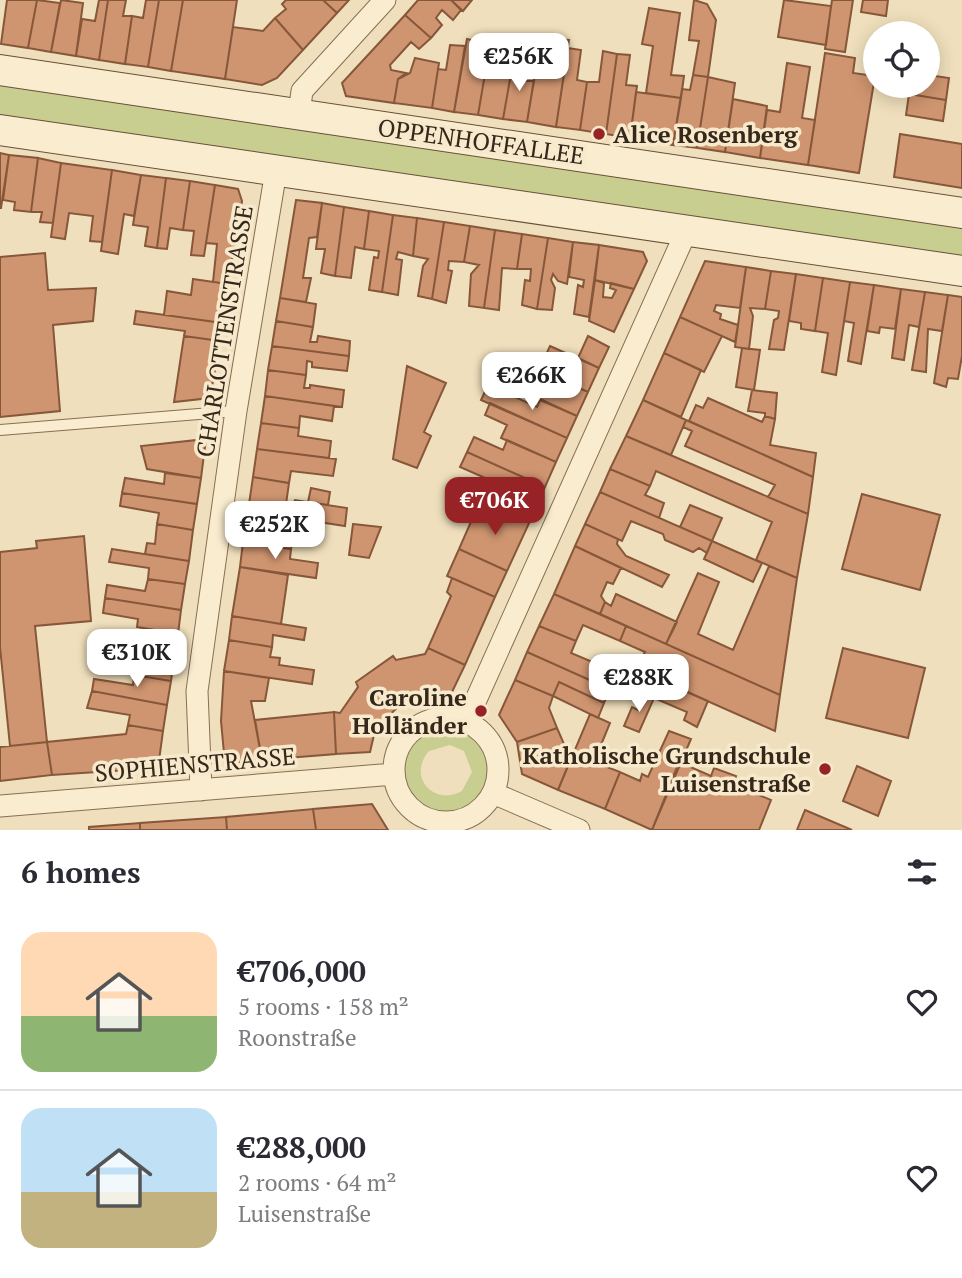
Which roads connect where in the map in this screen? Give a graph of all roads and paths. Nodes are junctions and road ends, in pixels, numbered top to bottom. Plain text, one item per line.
1 (385, 0) edge
2 (0, 70) edge
3 (299, 114) junction
4 (0, 130) edge
5 (276, 171) junction
6 (962, 213) edge
7 (686, 232) junction
8 (962, 271) edge
9 (236, 411) junction
10 (0, 430) edge
11 (466, 722) junction
12 (394, 774) junction
13 (201, 790) junction
14 (493, 793) junction
15 (0, 806) edge
16 (445, 826) edge
17 (579, 830) edge

1 - 3 street
2 - 3 street, OPPENHOFFALLEE
3 - 6 street, OPPENHOFFALLEE
4 - 5 street
5 - 7 street
5 - 9 street, CHARLOTTENSTRASSE
7 - 8 street
7 - 11 street
9 - 10 lane
9 - 13 street, CHARLOTTENSTRASSE
11 - 12 street
11 - 14 street
12 - 13 street, SOPHIENSTRASSE
12 - 16 street
13 - 15 street, SOPHIENSTRASSE
14 - 16 street
14 - 17 street

